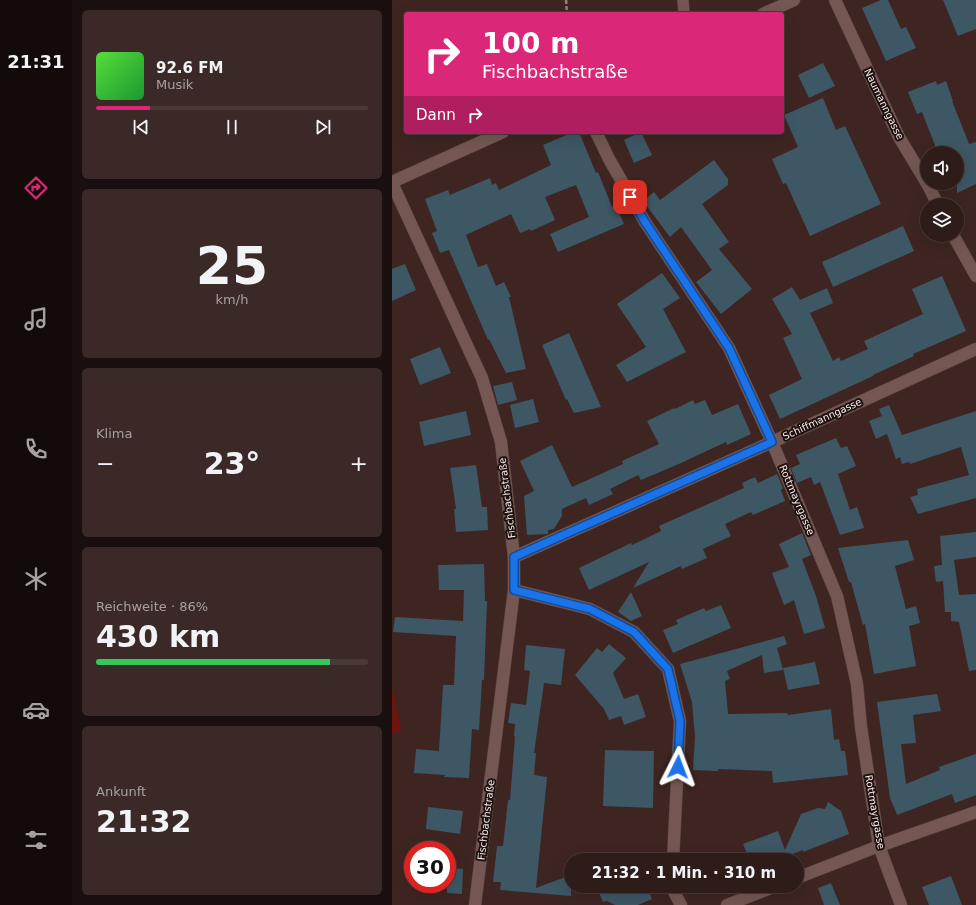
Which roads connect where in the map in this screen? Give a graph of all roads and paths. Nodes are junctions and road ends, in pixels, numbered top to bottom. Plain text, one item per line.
1 (566, 0) edge
2 (683, 0) edge
3 (794, 0) edge
4 (835, 0) edge
5 (567, 12) edge
6 (684, 12) edge
7 (767, 12) edge
8 (498, 134) edge
9 (597, 134) edge
10 (392, 183) edge
11 (934, 198) edge
12 (956, 242) edge
13 (976, 276) edge
14 (976, 349) edge
15 (772, 442) junction
16 (514, 557) junction
17 (514, 590) junction
18 (976, 812) edge
19 (879, 846) junction
20 (673, 853) edge
21 (804, 875) edge
22 (675, 893) edge
23 (758, 893) edge
24 (476, 905) edge
25 (682, 905) edge
26 (727, 905) edge
27 (900, 905) edge

1 - 5 path
2 - 6 lane
3 - 7 street
4 - 11 street, Naumanngasse
8 - 10 street
9 - 15 street, Rottmayrgasse
10 - 16 street, Fischbachstraße
12 - 13 street
14 - 15 street, Schiffmanngasse
15 - 16 street, Schiffmanngasse
15 - 19 street, Rottmayrgasse
16 - 17 street, Fischbachstraße
17 - 20 street
17 - 24 street, Fischbachstraße
18 - 19 street
19 - 21 street
19 - 27 street, Rottmayrgasse
22 - 25 street
23 - 26 street

